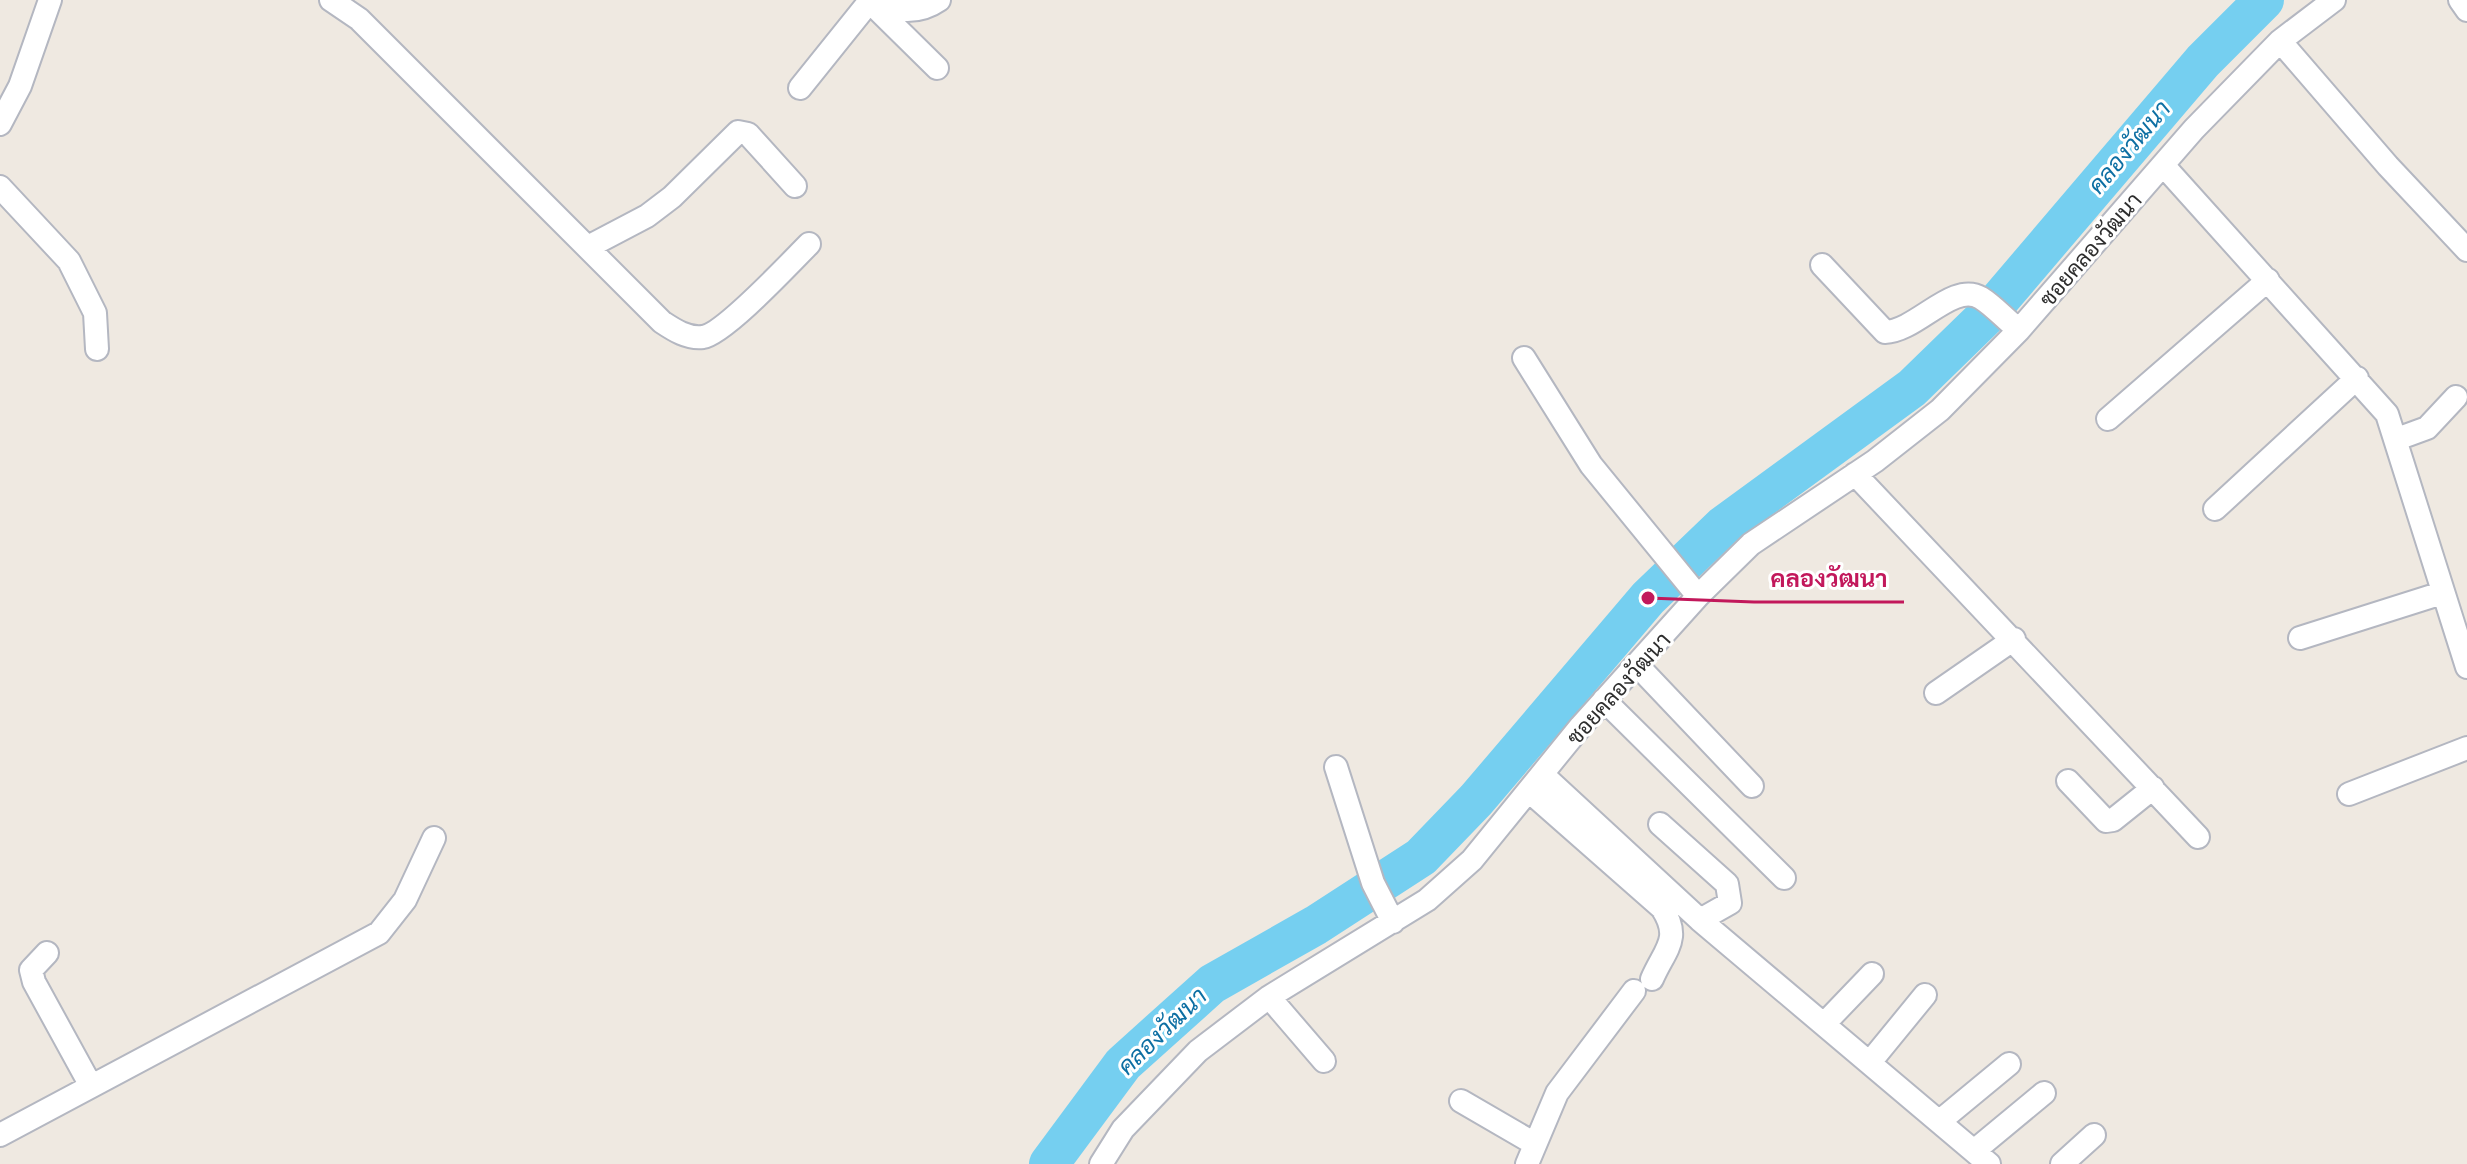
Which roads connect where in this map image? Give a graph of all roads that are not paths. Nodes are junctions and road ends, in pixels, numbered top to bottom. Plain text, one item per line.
1 (50, 0) edge
2 (939, 0) edge
3 (2334, 0) edge
4 (2460, 0) edge
5 (868, 1) edge
6 (347, 4) edge
7 (2467, 10) edge
8 (2280, 41) junction
9 (937, 68) dead end
10 (800, 88) dead end
11 (0, 124) edge
12 (2163, 165) junction
13 (795, 186) dead end
14 (0, 187) edge
15 (809, 244) dead end
16 (588, 247) junction
17 (2467, 250) edge
18 (1822, 265) dead end
19 (2268, 280) junction
20 (2011, 324) junction
21 (97, 349) dead end
22 (1524, 358) dead end
23 (2357, 378) junction
24 (2456, 397) dead end
25 (2108, 419) dead end
26 (2397, 439) junction
27 (1855, 474) junction
28 (2215, 509) dead end
29 (1692, 588) junction
30 (2442, 593) junction
31 (2300, 638) dead end
32 (2014, 639) junction
33 (1637, 665) junction
34 (2467, 667) edge
35 (1936, 693) dead end
36 (1604, 700) junction
37 (2467, 748) edge
38 (1336, 767) dead end
39 (2068, 781) dead end
40 (1536, 783) junction
41 (1752, 786) dead end
42 (2153, 788) junction
43 (2349, 794) dead end
44 (1660, 824) dead end
45 (2198, 837) dead end
46 (434, 838) dead end
47 (1784, 878) dead end
48 (1390, 916) junction
49 (1700, 920) junction
50 (47, 953) dead end
51 (1872, 974) dead end
52 (1925, 995) dead end
53 (1269, 997) junction
54 (1825, 1023) junction
55 (1324, 1061) dead end
56 (1871, 1061) junction
57 (2009, 1064) dead end
58 (91, 1086) junction
59 (2044, 1093) dead end
60 (1461, 1101) dead end
61 (1940, 1121) junction
62 (0, 1135) edge
63 (2094, 1135) dead end
64 (1531, 1154) edge
65 (1982, 1158) edge
66 (1101, 1164) edge
67 (2062, 1164) edge

1 - 11 street
2 - 5 street
3 - 8 street, ซอยคลองวัฒนา
4 - 7 street
5 - 9 street
5 - 10 street
6 - 16 street
8 - 12 street, ซอยคลองวัฒนา
8 - 17 street
12 - 19 street
12 - 20 street, ซอยคลองวัฒนา
13 - 16 street
14 - 21 street
15 - 16 street
18 - 20 street
19 - 23 street
19 - 25 street
20 - 27 street, ซอยคลองวัฒนา
22 - 29 street
23 - 26 street
23 - 28 street
24 - 26 street
26 - 30 street
27 - 29 street, ซอยคลองวัฒนา
27 - 32 street
29 - 33 street, ซอยคลองวัฒนา
30 - 31 street
30 - 34 street
32 - 35 street
32 - 42 street
33 - 36 street, ซอยคลองวัฒนา
33 - 41 street
36 - 40 street, ซอยคลองวัฒนา
36 - 47 street
37 - 43 street
38 - 48 street
39 - 42 street
40 - 48 street, ซอยคลองวัฒนา
40 - 49 street
40 - 64 street
42 - 45 street
44 - 49 street
46 - 58 street
48 - 53 street, ซอยคลองวัฒนา
49 - 54 street
50 - 58 street
51 - 54 street
52 - 56 street
53 - 55 street
53 - 66 street, ซอยคลองวัฒนา
54 - 56 street
56 - 61 street
57 - 61 street
58 - 62 street
59 - 65 street
60 - 64 street
61 - 65 street
63 - 67 street

